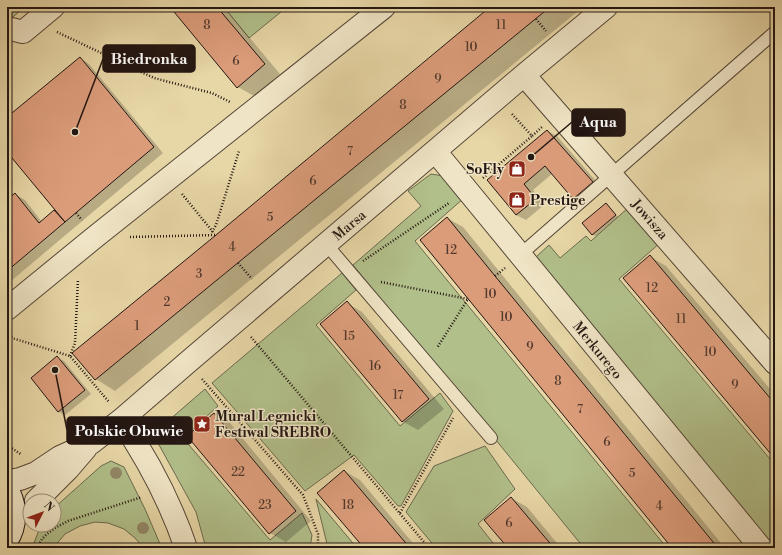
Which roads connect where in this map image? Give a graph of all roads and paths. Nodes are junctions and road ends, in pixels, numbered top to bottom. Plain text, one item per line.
1 (53, 7) edge
2 (384, 7) edge
3 (606, 7) edge
4 (22, 27) edge
5 (775, 32) edge
6 (524, 75) junction
7 (247, 116) junction
8 (532, 136) dead end
9 (240, 150) dead end
10 (435, 151) junction
11 (612, 175) junction
12 (168, 178) junction
13 (468, 191) junction
14 (454, 209) dead end
15 (212, 232) junction
16 (87, 244) junction
17 (326, 244) junction
18 (520, 255) junction
19 (350, 274) junction
20 (7, 309) edge
21 (236, 320) junction
22 (7, 333) edge
23 (70, 356) junction
24 (188, 362) junction
25 (775, 363) edge
26 (427, 364) junction
27 (460, 403) junction
28 (116, 413) junction
29 (490, 438) dead end
30 (91, 443) junction
31 (7, 481) edge
32 (7, 489) edge
33 (161, 489) junction
34 (44, 493) edge
35 (400, 513) junction
36 (22, 518) edge
37 (11, 532) edge
38 (37, 548) edge
39 (186, 548) edge
40 (318, 548) edge
41 (429, 548) edge
42 (762, 548) edge

1 - 4 street
2 - 7 street
3 - 6 street, Marsa
4 - 7 path
5 - 11 lane
6 - 10 street, Marsa
6 - 11 street, Jowisza
7 - 12 street
8 - 13 path
9 - 15 path
10 - 13 street, Merkurego
10 - 17 street, Marsa
11 - 18 lane
11 - 25 street, Jowisza
12 - 15 path
12 - 16 street
13 - 18 street, Merkurego
14 - 19 path
15 - 16 path
16 - 20 street
16 - 23 path
17 - 19 lane
17 - 21 street, Marsa
18 - 42 street, Merkurego
19 - 26 lane
19 - 26 path
21 - 24 street, Marsa
21 - 35 path
22 - 23 path
23 - 28 path
24 - 28 street, Marsa
24 - 40 path
26 - 27 lane
27 - 29 lane
27 - 35 path
28 - 30 street, Marsa
28 - 33 street
30 - 31 street, Marsa
30 - 34 street, Marsa
32 - 37 street
33 - 38 path
33 - 39 street
35 - 41 path
36 - 37 street

